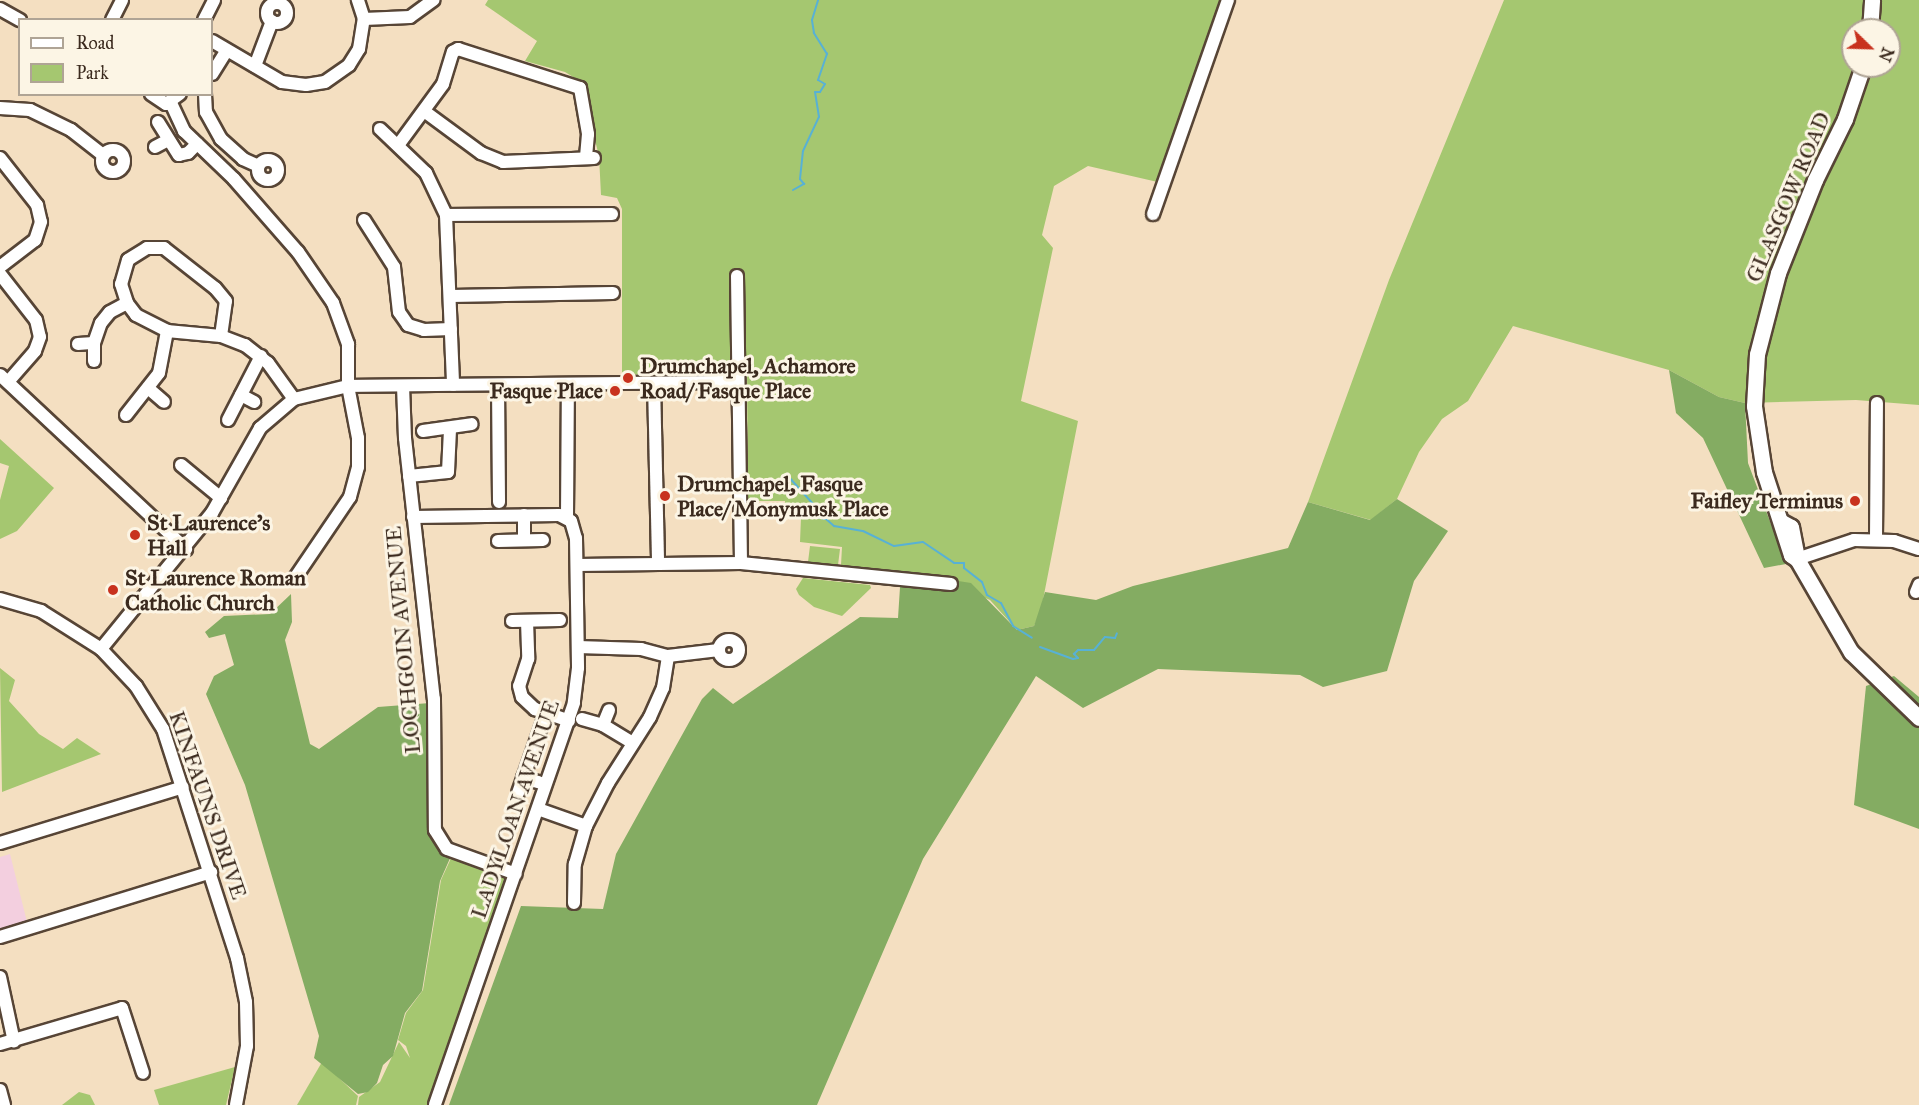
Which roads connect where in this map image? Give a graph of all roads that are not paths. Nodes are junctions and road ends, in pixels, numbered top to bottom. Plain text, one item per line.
1 (122, 0) edge
2 (214, 0) edge
3 (358, 0) edge
4 (434, 0) edge
5 (1228, 0) edge
6 (1872, 0) edge
7 (0, 9) edge
8 (113, 18) edge
9 (205, 18) edge
10 (1871, 18) edge
11 (18, 19) edge
12 (364, 19) junction
13 (272, 21) dead end
14 (213, 42) edge
15 (227, 50) junction
16 (255, 66) junction
17 (213, 72) edge
18 (1859, 78) edge
19 (153, 96) edge
20 (205, 96) edge
21 (175, 99) edge
22 (0, 108) edge
23 (424, 111) junction
24 (158, 122) dead end
25 (380, 129) dead end
26 (168, 140) junction
27 (197, 144) junction
28 (399, 144) junction
29 (155, 147) dead end
30 (103, 155) dead end
31 (0, 158) edge
32 (259, 166) dead end
33 (446, 214) junction
34 (612, 214) dead end
35 (1152, 214) dead end
36 (364, 220) dead end
37 (0, 267) edge
38 (0, 274) edge
39 (737, 276) dead end
40 (613, 293) dead end
41 (451, 296) junction
42 (127, 303) junction
43 (451, 329) junction
44 (167, 331) junction
45 (221, 336) junction
46 (94, 343) junction
47 (78, 344) dead end
48 (261, 356) junction
49 (94, 361) dead end
50 (4, 378) edge
51 (736, 382) junction
52 (654, 383) junction
53 (568, 384) junction
54 (453, 385) junction
55 (498, 385) junction
56 (348, 386) junction
57 (404, 386) junction
58 (148, 388) junction
59 (241, 395) junction
60 (294, 399) junction
61 (164, 402) dead end
62 (254, 402) dead end
63 (1877, 403) dead end
64 (126, 415) dead end
65 (228, 420) dead end
66 (472, 424) dead end
67 (450, 430) junction
68 (423, 431) dead end
69 (181, 465) dead end
70 (409, 476) junction
71 (221, 498) junction
72 (499, 502) dead end
73 (524, 515) junction
74 (413, 517) junction
75 (568, 518) junction
76 (1782, 522) junction
77 (1876, 539) junction
78 (524, 540) junction
79 (543, 540) dead end
80 (498, 541) dead end
81 (1797, 542) junction
82 (186, 549) junction
83 (1919, 549) edge
84 (1816, 550) junction
85 (1797, 559) junction
86 (658, 563) junction
87 (741, 563) junction
88 (577, 565) junction
89 (295, 578) dead end
90 (951, 584) dead end
91 (0, 599) edge
92 (560, 620) dead end
93 (512, 621) dead end
94 (527, 621) junction
95 (578, 647) junction
96 (101, 649) junction
97 (719, 650) dead end
98 (668, 656) junction
99 (609, 710) dead end
100 (546, 712) junction
101 (1919, 718) edge
102 (582, 719) dead end
103 (569, 721) junction
104 (603, 725) junction
105 (633, 743) junction
106 (523, 778) junction
107 (538, 783) dead end
108 (183, 787) junction
109 (518, 793) dead end
110 (538, 808) junction
111 (586, 826) junction
112 (0, 843) edge
113 (211, 872) junction
114 (516, 874) junction
115 (574, 903) dead end
116 (0, 937) edge
117 (0, 977) edge
118 (14, 1042) junction
119 (0, 1044) edge
120 (143, 1073) dead end
121 (0, 1090) edge
122 (4, 1105) edge
123 (236, 1105) edge
124 (435, 1105) edge

1 - 8 street
2 - 9 street
3 - 12 street
4 - 12 street
5 - 35 street
6 - 10 main road
7 - 11 street
12 - 16 street
13 - 16 street
14 - 15 street
15 - 16 street
15 - 17 street
18 - 76 main road, GLASGOW ROAD
19 - 21 street
20 - 32 street
21 - 27 street
22 - 30 street
23 - 23 street
23 - 28 street
24 - 26 street
25 - 28 street
26 - 27 street
26 - 29 street
27 - 56 street
28 - 33 street
31 - 37 street
33 - 34 street
33 - 41 street
36 - 43 street
38 - 50 street
39 - 51 street
40 - 41 street
41 - 43 street
42 - 44 street
42 - 45 street
42 - 46 street
43 - 54 street
44 - 45 street
44 - 58 street
45 - 48 street
46 - 47 street
46 - 49 street
48 - 59 street
48 - 60 street
50 - 82 street
51 - 52 street
51 - 87 street
52 - 53 street
52 - 86 street
53 - 55 street
53 - 75 street, LADYLOAN AVENUE
54 - 55 street
54 - 57 street
55 - 72 street
56 - 57 street
56 - 60 street
56 - 89 street
57 - 70 street, LOCHGOIN AVENUE
58 - 61 street
58 - 64 street
59 - 62 street
59 - 65 street
60 - 71 street
63 - 77 street
66 - 67 street
67 - 68 street
67 - 70 street
69 - 71 street
70 - 74 street, LOCHGOIN AVENUE
71 - 82 street
73 - 74 street
73 - 75 street
73 - 78 street
74 - 114 street, LOCHGOIN AVENUE
75 - 88 street, LADYLOAN AVENUE
76 - 81 main road, GLASGOW ROAD
76 - 85 main road, GLASGOW ROAD
77 - 83 street
77 - 84 street
78 - 79 street
78 - 80 street
81 - 84 street
81 - 85 main road
82 - 96 street
84 - 85 street
85 - 101 main road, GLASGOW ROAD
86 - 87 street
86 - 88 street
87 - 90 street
88 - 95 street, LADYLOAN AVENUE
91 - 96 street, KINFAUNS DRIVE
92 - 94 street
93 - 94 street
94 - 100 street
95 - 98 street
95 - 103 street, LADYLOAN AVENUE
96 - 108 street, KINFAUNS DRIVE
97 - 98 street
98 - 105 street
99 - 104 street
100 - 103 street
100 - 106 street
102 - 104 street
103 - 110 street, LADYLOAN AVENUE
104 - 105 street
105 - 111 street
106 - 107 street
106 - 109 street
108 - 112 street
108 - 113 street, KINFAUNS DRIVE
110 - 111 street
110 - 114 street, LADYLOAN AVENUE
111 - 115 street
113 - 116 street
113 - 123 street, KINFAUNS DRIVE
114 - 124 street, LADYLOAN AVENUE
117 - 118 street
118 - 119 street
118 - 120 street
121 - 122 street

